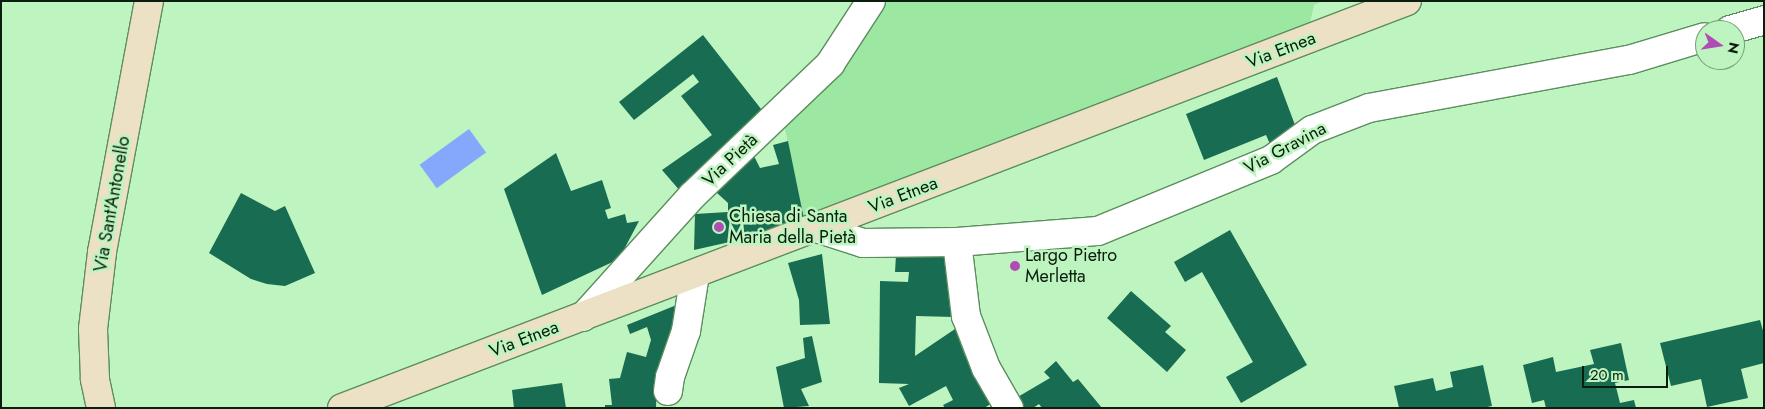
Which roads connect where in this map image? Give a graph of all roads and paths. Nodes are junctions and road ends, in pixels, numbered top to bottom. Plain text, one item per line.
1 (148, 1) edge
2 (871, 1) edge
3 (1407, 1) edge
4 (1764, 20) edge
5 (1745, 26) edge
6 (1695, 41) edge
7 (816, 228) junction
8 (957, 242) junction
9 (695, 274) junction
10 (583, 316) junction
11 (95, 379) junction
12 (668, 391) dead end
13 (88, 408) edge
14 (100, 408) edge
15 (119, 408) edge
16 (342, 408) edge
17 (1009, 408) edge

1 - 11 main road, Via Sant'Antonello
2 - 10 street, Via Pietà
3 - 7 main road, Via Etnea
4 - 5 street
6 - 8 street, Via Gravina
7 - 8 street, Via Gravina
7 - 9 main road, Via Etnea
8 - 17 street
9 - 10 main road, Via Etnea
9 - 12 street
10 - 16 main road, Via Etnea
11 - 13 main road
11 - 14 main road, Via Sant'Antonello
11 - 15 main road

